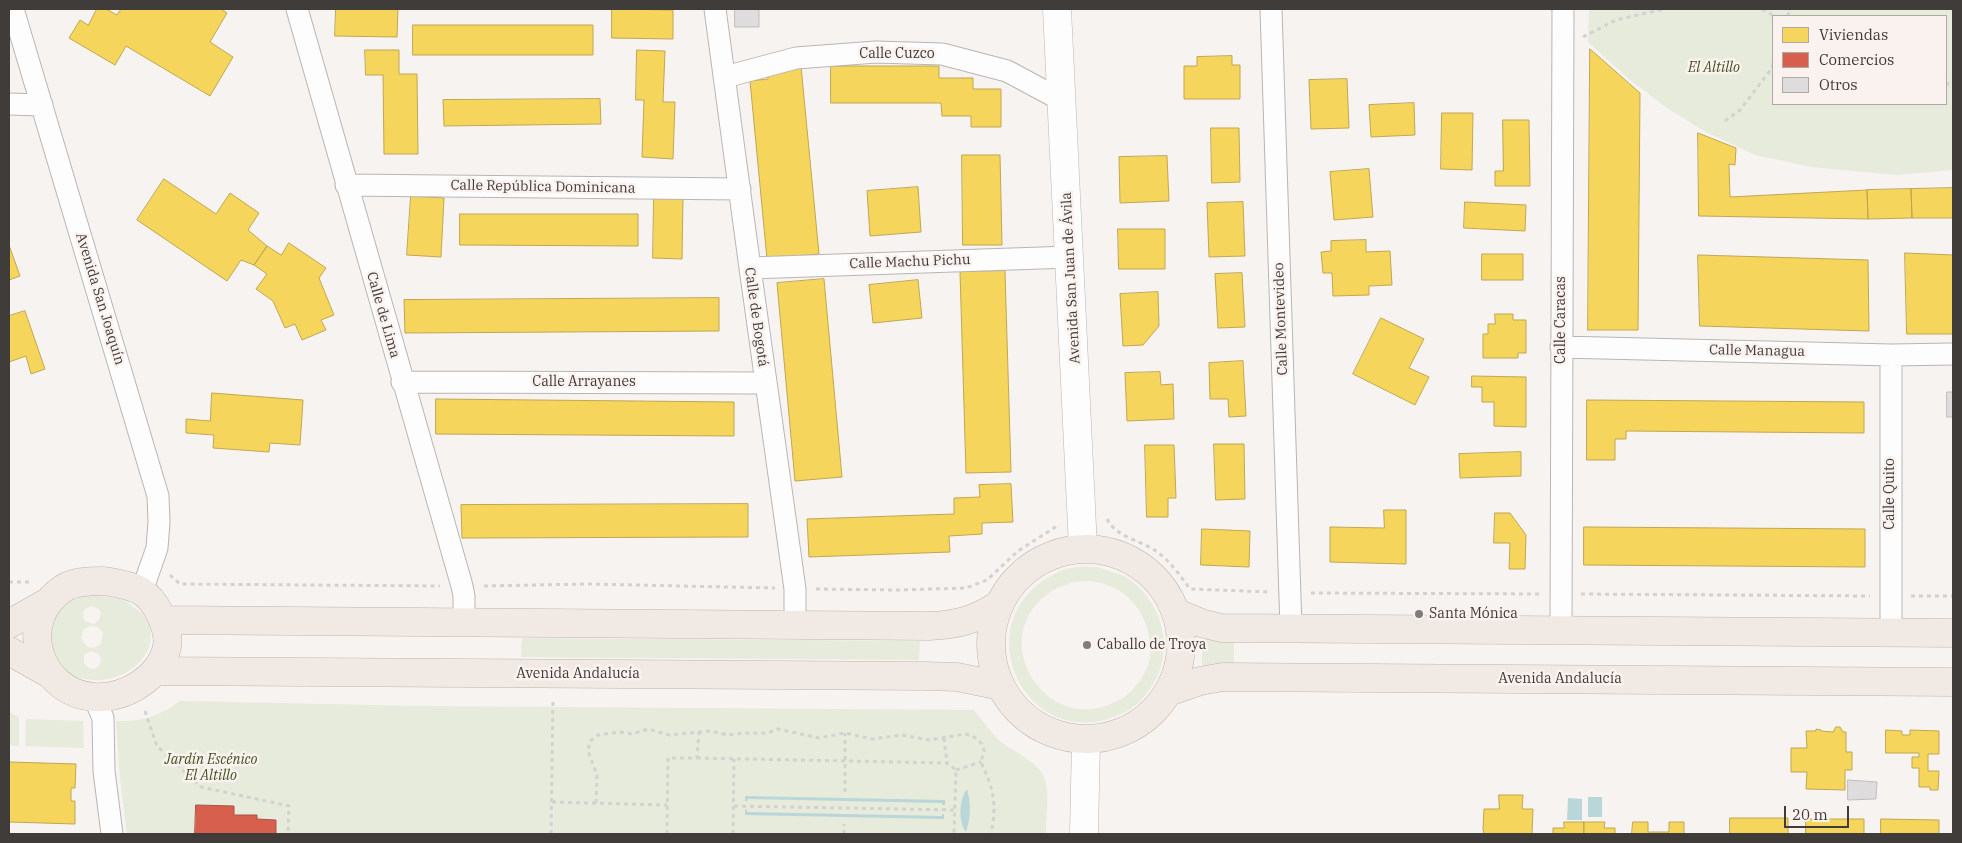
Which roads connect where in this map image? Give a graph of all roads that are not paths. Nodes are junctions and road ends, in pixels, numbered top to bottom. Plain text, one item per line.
1 (13, 9) edge
2 (297, 9) edge
3 (715, 9) edge
4 (1057, 9) edge
5 (1271, 9) edge
6 (1563, 9) edge
7 (725, 77) junction
8 (1063, 102) junction
9 (9, 104) edge
10 (42, 105) junction
11 (346, 185) junction
12 (740, 190) junction
13 (1070, 257) junction
14 (750, 268) junction
15 (1560, 347) junction
16 (1953, 354) edge
17 (1891, 355) junction
18 (402, 382) junction
19 (766, 383) junction
20 (1083, 548) junction
21 (142, 592) junction
22 (48, 602) junction
23 (1000, 604) junction
24 (1177, 613) junction
25 (163, 620) junction
26 (464, 622) junction
27 (9, 624) edge
28 (796, 625) junction
29 (1291, 629) junction
30 (1561, 631) junction
31 (1891, 633) junction
32 (1953, 633) edge
33 (9, 651) edge
34 (155, 671) junction
35 (50, 674) junction
36 (1953, 682) edge
37 (1001, 686) junction
38 (1168, 692) junction
39 (94, 697) junction
40 (1086, 740) junction
41 (112, 834) edge
42 (1084, 834) edge

1 - 10 street, Avenida San Joaquín
2 - 11 street, Calle de Lima
3 - 7 street, Calle de Bogotá
4 - 8 street, Avenida San Juan de Ávila
5 - 29 street, Calle Montevideo
6 - 15 street, Calle Caracas
7 - 8 street, Calle Cuzco
7 - 12 street, Calle de Bogotá
8 - 13 street, Avenida San Juan de Ávila
9 - 10 street
10 - 21 street, Avenida San Joaquín
11 - 12 street, Calle República Dominicana
11 - 18 street, Calle de Lima
12 - 14 street, Calle de Bogotá
13 - 14 street, Calle Machu Pichu
13 - 20 street, Avenida San Juan de Ávila
14 - 19 street, Calle de Bogotá
15 - 17 street, Calle Managua
15 - 30 street, Calle Caracas
16 - 17 street, Calle Managua
17 - 31 street, Calle Quito
18 - 19 street, Calle Arrayanes
18 - 26 street, Calle de Lima
19 - 28 street, Calle de Bogotá
20 - 23 main road
20 - 24 main road
21 - 22 main road
21 - 25 main road
22 - 27 main road
22 - 35 main road
23 - 28 main road
23 - 37 main road
24 - 29 main road
24 - 38 main road
25 - 26 main road
25 - 34 main road
26 - 28 main road
29 - 30 main road
30 - 31 main road
31 - 32 main road
33 - 35 main road
34 - 37 main road, Avenida Andalucía
34 - 39 main road
35 - 39 main road
36 - 38 main road, Avenida Andalucía
37 - 40 main road
38 - 40 main road
39 - 41 street
40 - 42 street

